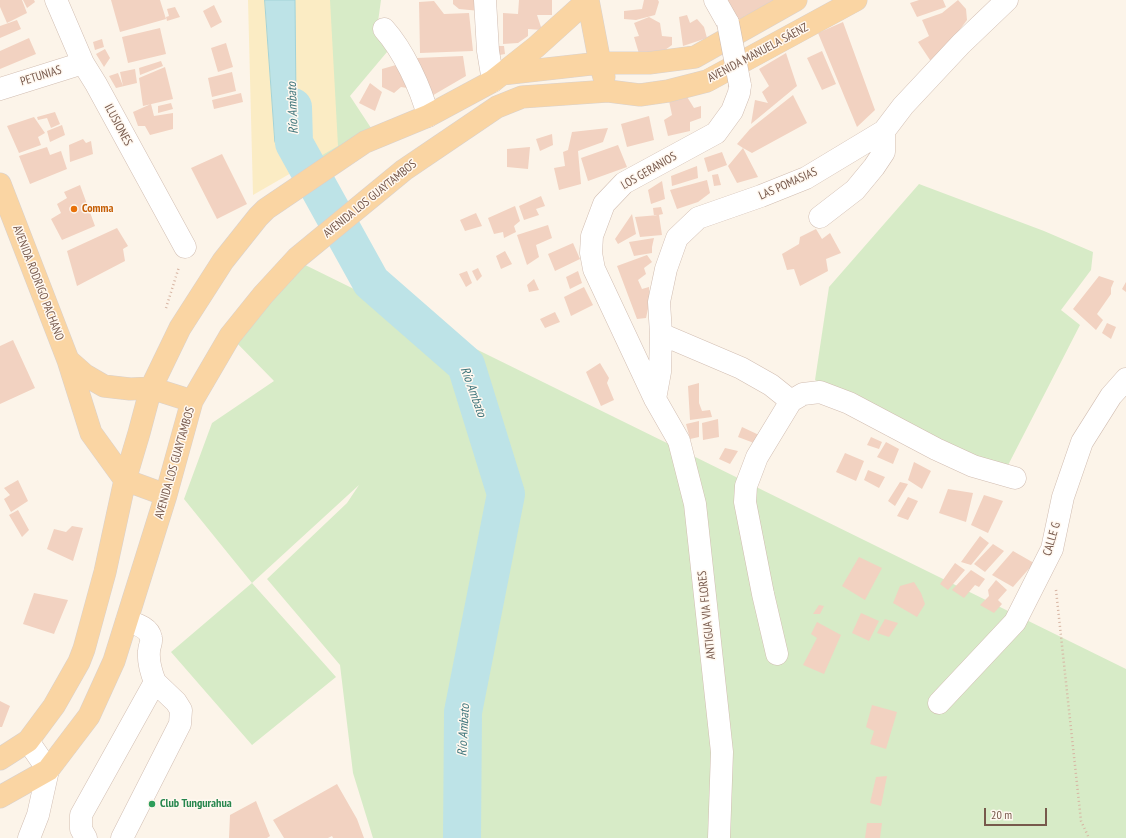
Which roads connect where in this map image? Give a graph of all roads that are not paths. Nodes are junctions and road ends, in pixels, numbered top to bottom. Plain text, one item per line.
1 (56, 0) edge
2 (485, 0) edge
3 (588, 0) edge
4 (715, 0) edge
5 (796, 0) edge
6 (856, 0) edge
7 (1007, 0) edge
8 (384, 29) dead end
9 (83, 63) junction
10 (600, 63) junction
11 (497, 78) junction
12 (0, 88) edge
13 (608, 91) junction
14 (428, 116) junction
15 (884, 131) junction
16 (0, 184) edge
17 (820, 217) dead end
18 (185, 247) road end
19 (661, 334) junction
20 (68, 360) junction
21 (1126, 379) edge
22 (151, 388) junction
23 (656, 399) junction
24 (192, 401) junction
25 (791, 401) junction
26 (1016, 478) dead end
27 (125, 480) junction
28 (166, 495) junction
29 (127, 621) junction
30 (84, 649) junction
31 (777, 654) dead end
32 (114, 661) junction
33 (155, 682) junction
34 (939, 703) dead end
35 (28, 741) junction
36 (0, 759) edge
37 (48, 770) junction
38 (0, 796) edge
39 (29, 838) edge
40 (86, 838) edge
41 (122, 838) edge
42 (719, 838) edge

1 - 9 street, ILUSIONES
2 - 11 street
3 - 10 main road
3 - 11 main road
4 - 23 street, LOS GERANIOS, bridge
5 - 10 main road
6 - 13 main road, AVENIDA MANUELA SÁENZ
7 - 15 street, LAS POMASIAS
8 - 14 street
9 - 12 street, PETUNIAS
9 - 18 street, ILUSIONES
10 - 11 main road
10 - 13 main road
11 - 14 main road
13 - 24 main road, AVENIDA LOS GUAYTAMBOS
14 - 22 main road
15 - 17 street
15 - 19 street, LAS POMASIAS
16 - 20 main road, AVENIDA RODRIGO PACHANO
19 - 23 street, LAS POMASIAS
19 - 25 street
20 - 22 main road, AVENIDA RODRIGO PACHANO
20 - 27 main road, AVENIDA RODRIGO PACHANO
21 - 34 street, CALLE G
22 - 24 main road, AVENIDA RODRIGO PACHANO
22 - 27 main road
23 - 42 street, ANTIGUA VIA FLORES
24 - 28 main road, AVENIDA LOS GUAYTAMBOS
25 - 26 street
25 - 31 street
27 - 28 main road
27 - 30 main road
28 - 29 main road, AVENIDA LOS GUAYTAMBOS
29 - 32 main road, AVENIDA LOS GUAYTAMBOS
29 - 33 street
30 - 32 main road
30 - 35 main road
32 - 37 main road, AVENIDA LOS GUAYTAMBOS
33 - 40 street
33 - 41 street
35 - 36 main road
35 - 37 street
37 - 38 main road, AVENIDA LOS GUAYTAMBOS
37 - 39 street

